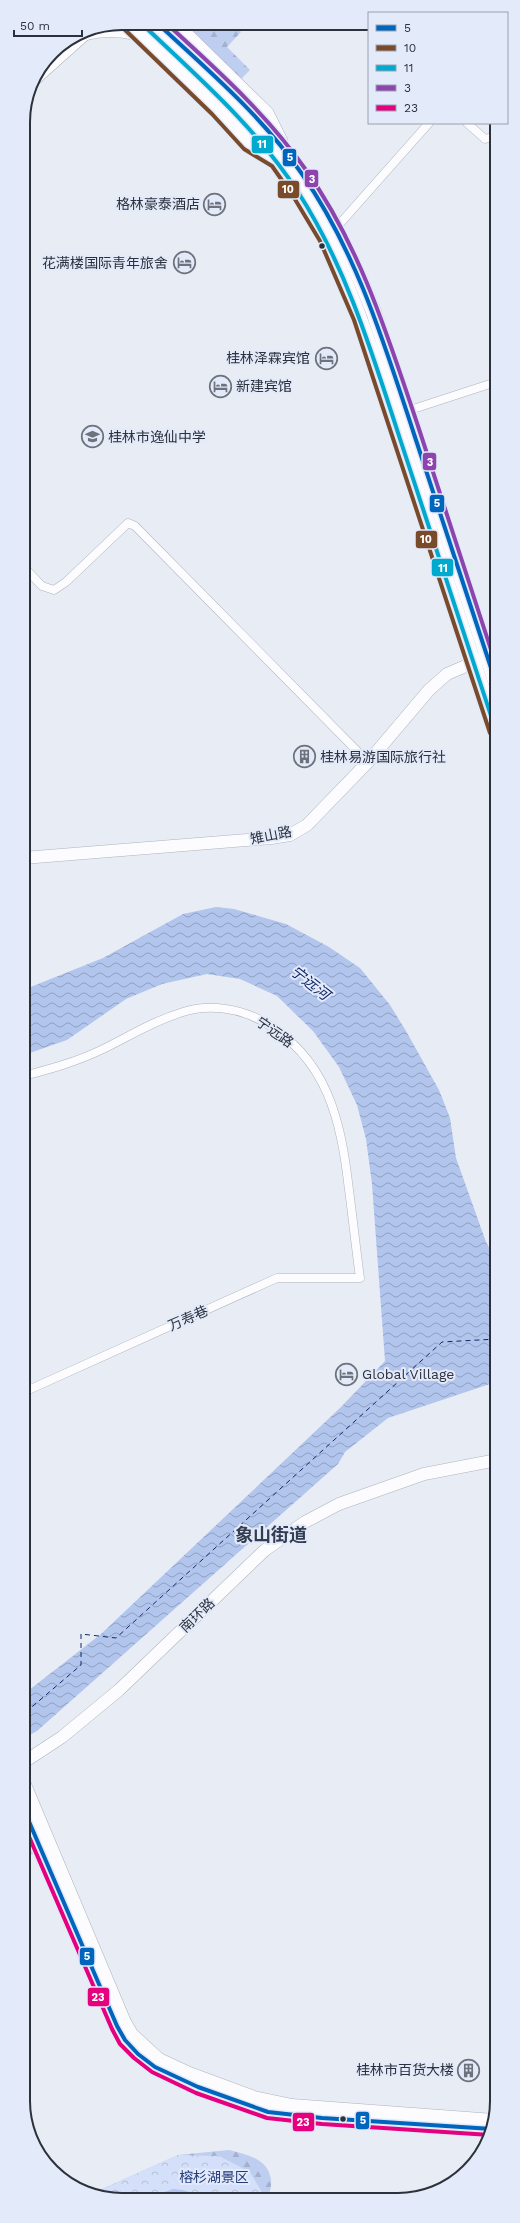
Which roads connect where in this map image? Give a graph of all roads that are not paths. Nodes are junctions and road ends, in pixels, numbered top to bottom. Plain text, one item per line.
1 (141, 30) edge
2 (142, 30) edge
3 (164, 30) edge
4 (182, 30) edge
5 (70, 47) edge
6 (51, 64) edge
7 (223, 93) junction
8 (428, 124) edge
9 (468, 124) edge
10 (490, 138) edge
11 (281, 157) junction
12 (336, 228) junction
13 (490, 384) edge
14 (407, 410) junction
15 (30, 573) edge
16 (486, 657) edge
17 (490, 667) edge
18 (490, 687) edge
19 (368, 762) junction
20 (30, 858) edge
21 (30, 1074) edge
22 (360, 1278) joint
23 (30, 1389) edge
24 (490, 1461) edge
25 (490, 1469) edge
26 (383, 1488) junction
27 (30, 1758) edge
28 (30, 1796) edge
29 (30, 1824) edge
30 (488, 2120) edge
31 (486, 2129) edge

1 - 11 main road
2 - 7 highway
3 - 7 highway
4 - 11 main road
5 - 6 main road
7 - 11 highway
8 - 12 street
9 - 10 street
11 - 12 highway
11 - 16 highway
12 - 14 highway
13 - 14 street
14 - 16 highway
15 - 19 street
16 - 17 highway
16 - 18 highway
16 - 19 street, 雉山路
19 - 20 street, 雉山路
21 - 22 street, 宁远路
22 - 23 street, 万寿巷
24 - 26 street, 南环路
25 - 26 street, 南环路
26 - 27 street, 南环路
28 - 30 street
29 - 31 street

